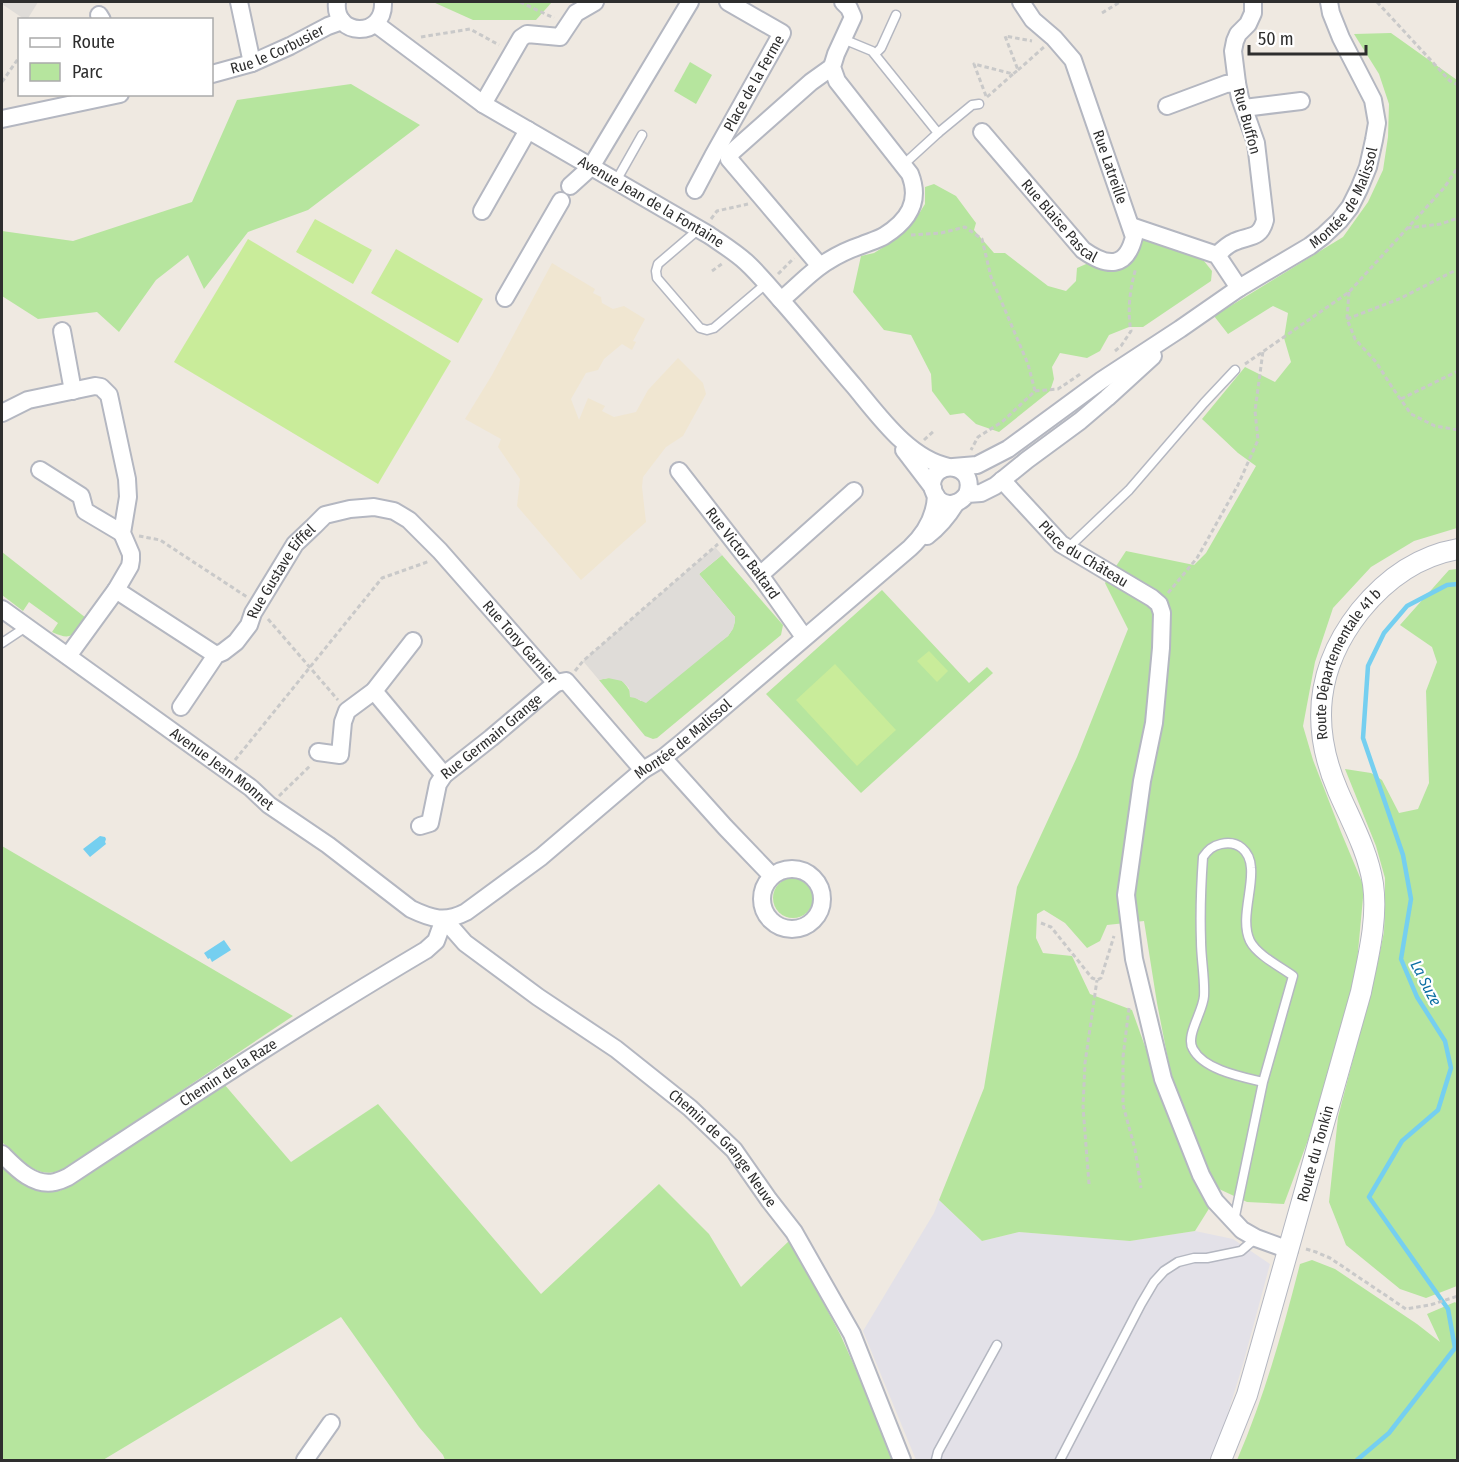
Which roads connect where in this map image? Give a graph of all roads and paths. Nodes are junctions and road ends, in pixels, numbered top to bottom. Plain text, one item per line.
1 (239, 2) edge
2 (337, 2) edge
3 (383, 2) edge
4 (520, 2) edge
5 (595, 2) edge
6 (690, 2) edge
7 (728, 2) edge
8 (843, 2) edge
9 (1021, 2) edge
10 (1120, 2) edge
11 (1253, 2) edge
12 (1329, 2) edge
13 (1377, 2) edge
14 (1102, 14) dead end
15 (896, 15) dead end
16 (342, 21) junction
17 (376, 24) junction
18 (568, 25) junction
19 (1054, 38) junction
20 (843, 39) junction
21 (408, 49) junction
22 (513, 52) junction
23 (875, 54) junction
24 (18, 59) edge
25 (252, 63) junction
26 (832, 67) junction
27 (1018, 70) junction
28 (213, 74) edge
29 (1013, 74) junction
30 (2, 82) edge
31 (1237, 83) junction
32 (1458, 85) edge
33 (111, 96) edge
34 (1300, 101) dead end
35 (483, 104) junction
36 (980, 104) dead end
37 (1167, 106) dead end
38 (1244, 108) junction
39 (2, 119) edge
40 (528, 130) junction
41 (982, 132) dead end
42 (938, 133) junction
43 (642, 135) dead end
44 (903, 165) junction
45 (591, 167) junction
46 (1458, 167) edge
47 (616, 181) junction
48 (695, 190) dead end
49 (764, 200) junction
50 (482, 210) dead end
51 (1458, 218) edge
52 (902, 222) junction
53 (1131, 226) junction
54 (1407, 228) junction
55 (704, 232) junction
56 (805, 248) junction
57 (1217, 255) junction
58 (1137, 264) dead end
59 (820, 266) junction
60 (1458, 269) edge
61 (772, 279) junction
62 (1239, 288) junction
63 (1349, 292) junction
64 (505, 298) dead end
65 (781, 300) junction
66 (1347, 319) junction
67 (1180, 329) junction
68 (62, 331) dead end
69 (1263, 351) junction
70 (1112, 352) dead end
71 (1235, 370) joint
72 (1085, 371) dead end
73 (1458, 371) edge
74 (73, 391) junction
75 (1035, 391) junction
76 (1401, 399) junction
77 (2, 413) edge
78 (888, 426) junction
79 (1458, 430) edge
80 (968, 455) dead end
81 (951, 467) junction
82 (40, 470) dead end
83 (679, 471) dead end
84 (1002, 480) junction
85 (854, 491) dead end
86 (934, 492) junction
87 (961, 499) junction
88 (122, 533) junction
89 (729, 535) junction
90 (914, 544) junction
91 (1067, 549) junction
92 (1458, 549) edge
93 (443, 556) junction
94 (760, 575) junction
95 (116, 590) junction
96 (1159, 604) junction
97 (2, 609) edge
98 (26, 627) junction
99 (804, 637) junction
100 (413, 641) dead end
101 (2, 643) edge
102 (216, 655) junction
103 (68, 656) junction
104 (561, 682) junction
105 (374, 691) junction
106 (181, 707) dead end
107 (318, 752) joint
108 (663, 758) junction
109 (644, 770) junction
110 (227, 771) junction
111 (444, 775) junction
112 (269, 805) junction
113 (420, 826) dead end
114 (1361, 840) joint
115 (772, 876) dead end
116 (444, 920) junction
117 (1041, 922) dead end
118 (1129, 923) junction
119 (1097, 980) junction
120 (1130, 1004) dead end
121 (1263, 1082) junction
122 (2, 1154) edge
123 (1089, 1184) dead end
124 (1141, 1188) dead end
125 (1234, 1221) junction
126 (1256, 1238) junction
127 (1289, 1250) junction
128 (1456, 1296) edge
129 (997, 1345) dead end
130 (331, 1423) dead end
131 (305, 1461) edge
132 (902, 1461) edge
133 (936, 1461) edge
134 (1060, 1461) edge
135 (1221, 1461) edge

1 - 25 street
2 - 16 street
3 - 17 street
4 - 18 path
5 - 18 street
6 - 45 street
7 - 48 street, Place de la Ferme
8 - 20 street
9 - 19 street, Rue Latreille
10 - 14 path
11 - 31 street, Rue Buffon
12 - 62 street, Montée de Malissol
13 - 32 path
15 - 23 lane
16 - 17 street
16 - 25 street, Rue le Corbusier
17 - 21 street, Avenue Jean de la Fontaine
18 - 22 street
19 - 27 path
19 - 27 path
19 - 53 street, Rue Latreille
20 - 23 lane
20 - 26 street
21 - 22 path
21 - 35 street, Avenue Jean de la Fontaine
22 - 35 street
23 - 42 lane
24 - 30 path
25 - 28 street, Rue le Corbusier
26 - 44 street
26 - 49 street
27 - 29 path
29 - 29 path
31 - 37 street
31 - 38 street, Rue Buffon
33 - 39 street
34 - 38 street
35 - 40 street, Avenue Jean de la Fontaine
36 - 42 lane
38 - 57 street, Rue Buffon
40 - 45 street, Avenue Jean de la Fontaine
40 - 50 street
41 - 53 street, Rue Blaise Pascal
42 - 44 lane
43 - 47 lane
44 - 52 street
45 - 47 street, Avenue Jean de la Fontaine
45 - 64 street
46 - 54 path
47 - 55 street, Avenue Jean de la Fontaine
49 - 55 path
49 - 56 street
51 - 54 path
52 - 59 street
52 - 75 path
53 - 57 street
54 - 63 path
55 - 61 street, Avenue Jean de la Fontaine
55 - 61 lane
56 - 59 street
56 - 61 path
57 - 62 street
58 - 70 path
59 - 65 street
60 - 66 path
61 - 65 street, Avenue Jean de la Fontaine
62 - 67 street, Montée de Malissol
63 - 66 path
63 - 69 path
65 - 78 street, Avenue Jean de la Fontaine
66 - 76 path
67 - 81 street, Montée de Malissol
67 - 84 street, Montée de Malissol
68 - 74 street
69 - 71 path
69 - 96 path
71 - 91 lane
72 - 75 path
73 - 76 path
74 - 77 street
74 - 88 street
75 - 80 path
76 - 79 path
78 - 81 street, Avenue Jean de la Fontaine
78 - 86 street, Avenue Jean de la Fontaine
81 - 86 street, Montée de Malissol
81 - 87 street
82 - 88 street
83 - 89 street, Rue Victor Baltard
84 - 87 street, Montée de Malissol
84 - 91 street, Place du Château
85 - 94 street
86 - 87 street
86 - 90 street, Montée de Malissol
87 - 90 street, Montée de Malissol
88 - 95 street
89 - 94 street, Rue Victor Baltard
89 - 104 path
90 - 99 street, Montée de Malissol
91 - 96 street, Place du Château
92 - 114 street, Route Départementale 41 b
93 - 102 street, Rue Gustave Eiffel
93 - 104 street, Rue Tony Garnier
93 - 110 path
94 - 99 street, Rue Victor Baltard
95 - 102 street
95 - 103 street
96 - 118 street
97 - 98 street, Avenue Jean Monnet
98 - 101 lane
98 - 103 street, Avenue Jean Monnet
99 - 108 street, Montée de Malissol
100 - 105 street
102 - 106 street, Rue Gustave Eiffel
103 - 110 street, Avenue Jean Monnet
104 - 109 street, Rue Tony Garnier
104 - 111 street, Rue Germain Grange
105 - 107 street
105 - 111 street
107 - 112 path
108 - 109 street, Montée de Malissol
108 - 115 street
109 - 116 street, Montée de Malissol
110 - 112 street, Avenue Jean Monnet
111 - 113 street, Rue Germain Grange
112 - 116 street, Avenue Jean Monnet
114 - 127 street, Route du Tonkin
116 - 122 street, Chemin de la Raze
116 - 132 street, Chemin de Grange Neuve
117 - 119 path
118 - 119 path
118 - 125 street
119 - 123 path
120 - 124 path
121 - 121 lane
121 - 125 lane
125 - 126 street
126 - 127 street
126 - 134 lane
127 - 128 path
127 - 135 street, Route du Tonkin
129 - 133 lane
130 - 131 street

